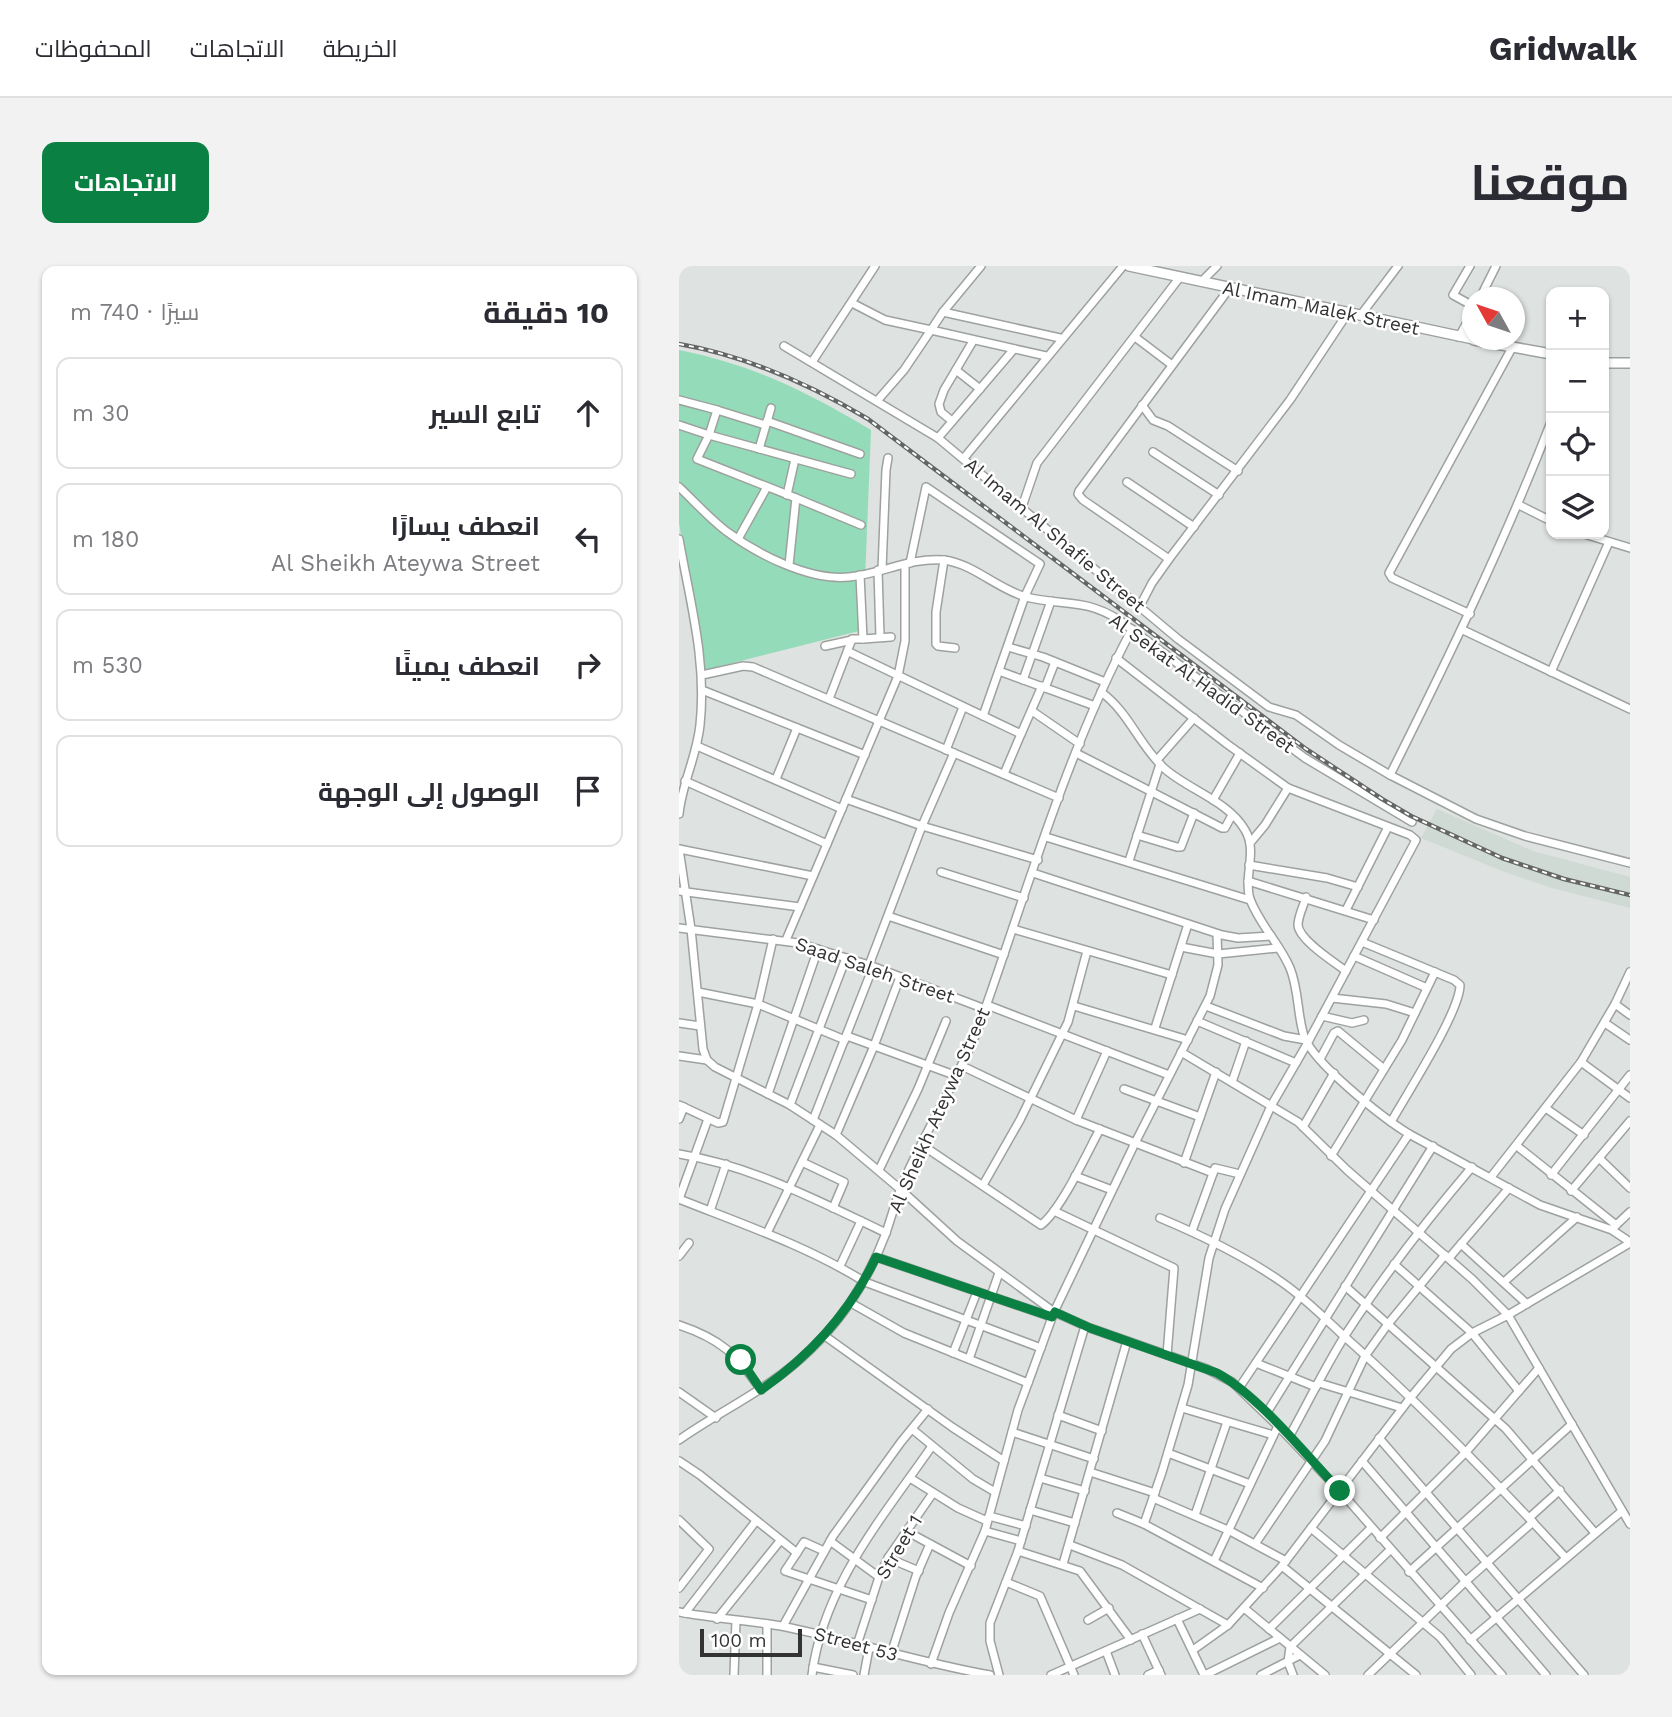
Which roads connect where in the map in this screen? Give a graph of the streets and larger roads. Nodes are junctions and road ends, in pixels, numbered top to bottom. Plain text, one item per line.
1 (875, 266) edge
2 (981, 266) edge
3 (1123, 266) edge
4 (1129, 266) edge
5 (1217, 266) edge
6 (1398, 266) edge
7 (1470, 266) edge
8 (1496, 266) edge
9 (1181, 277) junction
10 (1201, 282) junction
11 (1486, 287) edge
12 (1229, 289) junction
13 (1462, 300) edge
14 (852, 303) junction
15 (943, 312) junction
16 (1347, 314) junction
17 (1360, 316) junction
18 (931, 330) junction
19 (1462, 331) edge
20 (1135, 337) junction
21 (1459, 337) junction
22 (1462, 337) edge
23 (1061, 338) junction
24 (973, 341) junction
25 (784, 346) dead end
26 (1014, 349) junction
27 (1525, 349) edge
28 (1511, 350) edge
29 (1546, 353) edge
30 (1046, 356) junction
31 (813, 362) junction
32 (1609, 363) edge
33 (1630, 363) edge
34 (1172, 365) junction
35 (956, 370) junction
36 (980, 389) junction
37 (679, 400) edge
38 (877, 401) junction
39 (1142, 405) junction
40 (771, 408) dead end
41 (717, 410) junction
42 (952, 421) junction
43 (766, 423) junction
44 (679, 425) edge
45 (709, 435) junction
46 (1546, 435) edge
47 (938, 438) junction
48 (759, 449) junction
49 (1153, 452) dead end
50 (860, 454) dead end
51 (888, 457) dead end
52 (964, 458) junction
53 (795, 460) junction
54 (1238, 471) junction
55 (851, 474) dead end
56 (1126, 482) dead end
57 (679, 487) edge
58 (767, 487) junction
59 (787, 495) junction
60 (1219, 495) junction
61 (796, 498) junction
62 (1519, 505) junction
63 (1022, 507) junction
64 (1546, 519) edge
65 (861, 524) dead end
66 (1194, 527) junction
67 (679, 539) edge
68 (738, 539) junction
69 (1600, 539) edge
70 (1609, 542) junction
71 (1630, 548) edge
72 (1169, 559) junction
73 (944, 561) junction
74 (908, 564) junction
75 (789, 565) junction
76 (880, 569) junction
77 (860, 575) junction
78 (1025, 596) junction
79 (1051, 601) junction
80 (1140, 606) junction
81 (1470, 614) junction
82 (1132, 629) junction
83 (1462, 630) junction
84 (880, 637) junction
85 (891, 637) dead end
86 (863, 639) junction
87 (852, 640) junction
88 (825, 646) dead end
89 (1008, 647) junction
90 (955, 648) dead end
91 (849, 652) junction
92 (1033, 654) junction
93 (1116, 658) junction
94 (1055, 662) junction
95 (999, 671) junction
96 (1551, 672) junction
97 (702, 675) junction
98 (898, 676) junction
99 (1023, 680) junction
100 (1105, 682) junction
101 (1043, 687) junction
102 (702, 690) junction
103 (1101, 692) junction
104 (829, 699) junction
105 (1095, 706) junction
106 (963, 707) junction
107 (1630, 709) edge
108 (1032, 711) junction
109 (983, 716) junction
110 (1194, 718) junction
111 (880, 721) junction
112 (797, 728) junction
113 (1021, 734) junction
114 (1080, 744) junction
115 (697, 746) junction
116 (946, 750) junction
117 (954, 753) junction
118 (1076, 753) junction
119 (1240, 753) junction
120 (865, 755) junction
121 (1158, 762) junction
122 (1004, 774) junction
123 (1390, 775) junction
124 (776, 779) junction
125 (685, 781) junction
126 (1288, 788) junction
127 (1151, 791) junction
128 (1059, 798) junction
129 (846, 799) junction
130 (1213, 800) junction
131 (842, 809) junction
132 (1193, 813) junction
133 (679, 814) edge
134 (1232, 815) junction
135 (1412, 822) dead end
136 (922, 826) junction
137 (1388, 827) junction
138 (1137, 835) junction
139 (1046, 837) junction
140 (1250, 843) junction
141 (827, 844) junction
142 (679, 849) edge
143 (1038, 860) junction
144 (1129, 861) junction
145 (1630, 863) edge
146 (1249, 865) junction
147 (941, 872) dead end
148 (1033, 873) junction
149 (813, 876) junction
150 (1248, 881) junction
151 (1357, 887) junction
152 (682, 892) edge
153 (1306, 897) junction
154 (1024, 898) junction
155 (1251, 900) junction
156 (800, 906) junction
157 (1346, 910) junction
158 (888, 916) junction
159 (1374, 920) junction
160 (1188, 924) junction
161 (679, 928) edge
162 (691, 929) junction
163 (1013, 929) junction
164 (1217, 934) junction
165 (1271, 936) junction
166 (773, 939) junction
167 (786, 940) junction
168 (1362, 942) junction
169 (1181, 947) junction
170 (1278, 947) junction
171 (818, 949) junction
172 (1087, 951) junction
173 (1218, 954) junction
174 (1004, 955) junction
175 (1355, 956) junction
176 (846, 958) junction
177 (871, 966) junction
178 (1346, 971) junction
179 (1435, 972) junction
180 (1630, 972) edge
181 (1172, 975) junction
182 (900, 977) junction
183 (1427, 988) junction
184 (698, 992) junction
185 (1332, 998) junction
186 (758, 1004) junction
187 (1615, 1004) junction
188 (1074, 1006) junction
189 (1206, 1006) junction
190 (986, 1007) junction
191 (1415, 1013) junction
192 (1630, 1015) edge
193 (1322, 1016) junction
194 (795, 1018) junction
195 (1364, 1020) dead end
196 (946, 1021) dead end
197 (1197, 1021) junction
198 (679, 1023) edge
199 (1605, 1023) junction
200 (700, 1026) junction
201 (1155, 1028) junction
202 (820, 1029) junction
203 (1062, 1033) junction
204 (846, 1038) junction
205 (1188, 1040) junction
206 (1630, 1040) edge
207 (1246, 1041) junction
208 (1307, 1042) junction
209 (874, 1046) junction
210 (1107, 1051) junction
211 (1181, 1052) junction
212 (679, 1056) edge
213 (1320, 1059) junction
214 (707, 1060) junction
215 (1581, 1062) junction
216 (1296, 1063) junction
217 (928, 1065) junction
218 (962, 1066) junction
219 (1384, 1069) junction
220 (1216, 1072) junction
221 (1334, 1073) junction
222 (1169, 1074) junction
223 (1630, 1075) edge
224 (957, 1076) junction
225 (737, 1079) junction
226 (1232, 1082) junction
227 (1124, 1089) dead end
228 (1619, 1090) junction
229 (768, 1094) junction
230 (1630, 1098) edge
231 (1031, 1099) junction
232 (1364, 1100) junction
233 (1156, 1102) junction
234 (790, 1105) junction
235 (681, 1106) edge
236 (1271, 1106) junction
237 (1547, 1108) junction
238 (1200, 1117) junction
239 (679, 1119) edge
240 (708, 1119) junction
241 (1076, 1120) junction
242 (1630, 1121) edge
243 (817, 1122) junction
244 (1391, 1122) junction
245 (1303, 1126) junction
246 (1100, 1129) junction
247 (1409, 1133) junction
248 (836, 1135) junction
249 (1584, 1135) junction
250 (1135, 1143) junction
251 (922, 1145) junction
252 (1433, 1146) junction
253 (1517, 1146) junction
254 (679, 1154) edge
255 (693, 1156) junction
256 (1331, 1156) junction
257 (1599, 1158) junction
258 (801, 1162) junction
259 (1184, 1163) junction
260 (726, 1164) junction
261 (1472, 1167) junction
262 (879, 1170) junction
263 (1213, 1173) junction
264 (1240, 1174) junction
265 (1551, 1175) junction
266 (1075, 1176) junction
267 (1491, 1177) junction
268 (1628, 1183) edge
269 (983, 1185) junction
270 (789, 1188) junction
271 (1509, 1188) junction
272 (900, 1189) junction
273 (1112, 1190) junction
274 (1570, 1191) junction
275 (1371, 1192) junction
276 (680, 1201) edge
277 (833, 1208) junction
278 (1392, 1209) junction
279 (1053, 1211) junction
280 (710, 1212) junction
281 (1630, 1212) edge
282 (1577, 1217) junction
283 (1160, 1218) dead end
284 (861, 1222) junction
285 (1614, 1228) junction
286 (1093, 1230) junction
287 (1192, 1231) junction
288 (1418, 1231) junction
289 (767, 1233) junction
290 (885, 1233) junction
291 (1213, 1242) junction
292 (689, 1243) dead end
293 (1630, 1243) edge
294 (1461, 1244) junction
295 (679, 1256) edge
296 (876, 1257) junction
297 (1447, 1257) junction
298 (1394, 1265) junction
299 (840, 1266) junction
300 (999, 1273) junction
301 (865, 1282) junction
302 (1504, 1282) junction
303 (1345, 1286) junction
304 (1419, 1286) junction
305 (977, 1293) junction
306 (1299, 1296) junction
307 (991, 1297) junction
308 (851, 1303) junction
309 (1366, 1304) junction
310 (1527, 1304) junction
311 (1053, 1314) junction
312 (1508, 1315) junction
313 (1324, 1318) junction
314 (965, 1321) junction
315 (1388, 1324) junction
316 (679, 1325) edge
317 (1085, 1326) junction
318 (981, 1327) junction
319 (1472, 1333) junction
320 (824, 1336) junction
321 (1344, 1337) junction
322 (1127, 1341) junction
323 (1041, 1348) junction
324 (953, 1353) junction
325 (1167, 1355) junction
326 (1365, 1356) junction
327 (969, 1359) junction
328 (1256, 1363) junction
329 (1192, 1364) junction
330 (1436, 1366) junction
331 (1539, 1368) junction
332 (1289, 1376) junction
333 (1028, 1382) junction
334 (1318, 1385) junction
335 (1239, 1388) junction
336 (761, 1390) junction
337 (1519, 1391) junction
338 (679, 1392) edge
339 (1349, 1392) junction
340 (1411, 1397) junction
341 (1182, 1408) junction
342 (1402, 1408) junction
343 (928, 1409) junction
344 (1266, 1414) junction
345 (1058, 1415) junction
346 (716, 1418) junction
347 (1495, 1418) junction
348 (1227, 1422) junction
349 (1572, 1423) junction
350 (1278, 1426) junction
351 (912, 1429) junction
352 (1102, 1431) junction
353 (1012, 1432) junction
354 (1273, 1436) junction
355 (680, 1437) edge
356 (1289, 1437) junction
357 (1379, 1438) junction
358 (1050, 1444) junction
359 (932, 1446) junction
360 (1466, 1452) junction
361 (1168, 1454) junction
362 (1532, 1458) junction
363 (1094, 1459) junction
364 (679, 1461) edge
365 (1004, 1461) junction
366 (1362, 1461) junction
367 (1313, 1462) junction
368 (1211, 1469) junction
369 (1090, 1472) junction
370 (910, 1478) junction
371 (1039, 1478) junction
372 (1250, 1484) junction
373 (1501, 1487) junction
374 (1559, 1490) junction
375 (1085, 1491) junction
376 (1340, 1491) junction
377 (995, 1492) junction
378 (933, 1493) junction
379 (1427, 1493) junction
380 (1154, 1495) junction
381 (1030, 1510) junction
382 (1622, 1511) junction
383 (1406, 1512) junction
384 (1117, 1513) dead end
385 (1195, 1515) junction
386 (988, 1519) junction
387 (679, 1520) edge
388 (1531, 1520) junction
389 (756, 1521) junction
390 (1075, 1523) junction
391 (1144, 1524) junction
392 (1630, 1524) edge
393 (1026, 1526) junction
394 (1311, 1528) junction
395 (1371, 1528) junction
396 (1456, 1528) junction
397 (906, 1531) junction
398 (985, 1531) junction
399 (1230, 1531) junction
400 (1595, 1532) junction
401 (1380, 1538) junction
402 (780, 1541) junction
403 (830, 1541) junction
404 (1021, 1541) junction
405 (930, 1544) junction
406 (1255, 1544) junction
407 (1070, 1545) junction
408 (1436, 1547) junction
409 (1390, 1550) junction
410 (824, 1551) junction
411 (1018, 1551) junction
412 (797, 1553) junction
413 (1344, 1554) junction
414 (853, 1558) junction
415 (888, 1558) junction
416 (1566, 1558) junction
417 (1214, 1561) junction
418 (1487, 1563) junction
419 (1063, 1564) junction
420 (1284, 1564) junction
421 (971, 1566) junction
422 (919, 1571) junction
423 (1409, 1572) junction
424 (1366, 1573) junction
425 (879, 1577) junction
426 (809, 1580) junction
427 (1466, 1581) junction
428 (1006, 1582) junction
429 (679, 1588) edge
430 (1263, 1588) junction
431 (1309, 1588) junction
432 (838, 1589) junction
433 (1519, 1598) junction
434 (872, 1600) junction
435 (1332, 1606) junction
436 (1440, 1606) junction
437 (1109, 1608) junction
438 (1244, 1608) junction
439 (1200, 1609) junction
440 (682, 1613) edge
441 (1497, 1617) junction
442 (717, 1619) junction
443 (1177, 1619) junction
444 (1088, 1620) dead end
445 (736, 1621) junction
446 (1424, 1622) junction
447 (767, 1624) junction
448 (1228, 1625) junction
449 (783, 1626) junction
450 (1269, 1629) junction
451 (1143, 1634) junction
452 (822, 1635) junction
453 (1280, 1638) junction
454 (1131, 1640) junction
455 (1471, 1640) junction
456 (857, 1645) junction
457 (1290, 1647) junction
458 (869, 1648) junction
459 (1193, 1650) junction
460 (1106, 1651) junction
461 (891, 1654) junction
462 (1390, 1654) junction
463 (1300, 1655) junction
464 (1288, 1662) junction
465 (931, 1664) junction
466 (1071, 1666) junction
467 (812, 1671) edge
468 (954, 1672) edge
469 (1160, 1672) edge
470 (734, 1675) edge
471 (767, 1675) edge
472 (853, 1675) edge
473 (864, 1675) edge
474 (990, 1675) edge
475 (999, 1675) edge
476 (1051, 1675) edge
477 (1074, 1675) edge
478 (1115, 1675) edge
479 (1148, 1675) edge
480 (1204, 1675) edge
481 (1261, 1675) edge
482 (1293, 1675) edge
483 (1325, 1675) edge
484 (1368, 1675) edge
485 (1416, 1675) edge
486 (1471, 1675) edge
487 (1501, 1675) edge
488 (1546, 1675) edge
489 (1584, 1675) edge

1 - 14 street
2 - 15 street
3 - 23 street
4 - 9 street, Al Imam Malek Street
5 - 10 street
6 - 17 street
7 - 13 street
8 - 11 street
9 - 10 street, Al Imam Malek Street
9 - 20 street
10 - 12 street, Al Imam Malek Street
12 - 16 street, Al Imam Malek Street
12 - 34 street
14 - 18 street
14 - 31 street
15 - 18 street
15 - 23 street
16 - 17 street, Al Imam Malek Street
16 - 54 street
17 - 21 street, Al Imam Malek Street
18 - 24 street
18 - 38 street
19 - 21 street
20 - 34 street
20 - 63 street
21 - 22 street, Al Imam Malek Street
23 - 30 street
24 - 26 street
24 - 35 street
25 - 31 street, Al Imam Al Shafie Street
26 - 30 street
26 - 36 street
27 - 29 street, Al Imam Malek Street
28 - 81 street
30 - 52 street
31 - 38 street, Al Imam Al Shafie Street
32 - 33 street
34 - 39 street
35 - 36 street
35 - 42 street
36 - 42 street
37 - 41 street
38 - 47 street, Al Imam Al Shafie Street
39 - 54 street
39 - 72 street
40 - 43 street
41 - 43 street
41 - 45 street
42 - 47 street
43 - 48 street
43 - 50 street
44 - 45 street
45 - 48 street
45 - 58 street
46 - 62 street
47 - 52 street, Al Imam Al Shafie Street
48 - 53 street
49 - 60 street
51 - 76 street
52 - 63 street, Al Imam Al Shafie Street
53 - 55 street
53 - 59 street
54 - 60 street
56 - 66 street
57 - 68 street, Al Sekat Al Hadid Street
58 - 59 street
58 - 68 street
59 - 61 street
60 - 66 street
61 - 65 street
61 - 75 street
62 - 64 street
62 - 81 street
63 - 80 street, Al Imam Al Shafie Street
66 - 72 street
67 - 97 street
68 - 75 street, Al Sekat Al Hadid Street
69 - 70 street
70 - 71 street
70 - 96 street
72 - 80 street
73 - 74 street, Al Sekat Al Hadid Street
73 - 78 street, Al Sekat Al Hadid Street
73 - 90 street
74 - 76 street, Al Sekat Al Hadid Street
74 - 78 street
74 - 98 street
75 - 77 street, Al Sekat Al Hadid Street
76 - 77 street, Al Sekat Al Hadid Street
76 - 84 street
77 - 86 street
78 - 79 street, Al Sekat Al Hadid Street
78 - 89 street
79 - 82 street, Al Sekat Al Hadid Street
79 - 92 street
80 - 123 street, Al Imam Al Shafie Street
81 - 83 street
82 - 93 street, Al Sheikh Ateywa Street
82 - 135 street, Al Sekat Al Hadid Street
83 - 96 street
83 - 123 street
84 - 85 street
84 - 86 street
86 - 87 street
87 - 88 street
87 - 91 street
89 - 92 street
89 - 95 street
91 - 98 street
91 - 104 street
92 - 94 street
92 - 99 street
93 - 100 street, Al Sheikh Ateywa Street
93 - 110 street
94 - 100 street
94 - 101 street
95 - 99 street
95 - 109 street
96 - 107 street
97 - 102 street
97 - 104 street
98 - 106 street
98 - 111 street
99 - 101 street
100 - 103 street, Al Sheikh Ateywa Street
101 - 105 street
101 - 108 street
102 - 112 street
102 - 115 street
103 - 105 street, Al Sheikh Ateywa Street
103 - 121 street
104 - 111 street
105 - 114 street, Al Sheikh Ateywa Street
106 - 109 street
106 - 116 street
108 - 113 street
108 - 114 street
109 - 113 street
110 - 119 street
110 - 121 street
111 - 116 street
111 - 120 street
112 - 120 street
112 - 124 street
113 - 122 street
114 - 118 street, Al Sheikh Ateywa Street
115 - 124 street
115 - 125 street
116 - 117 street
117 - 122 street
117 - 136 street
118 - 127 street
118 - 128 street, Al Sheikh Ateywa Street
119 - 126 street
119 - 130 street
120 - 129 street
121 - 127 street
121 - 130 street
122 - 128 street
123 - 145 street, Al Imam Al Shafie Street
124 - 131 street
125 - 133 street
125 - 141 street
126 - 137 street
126 - 140 street
127 - 132 street
127 - 138 street
128 - 139 street, Al Sheikh Ateywa Street
129 - 131 street
129 - 136 street
130 - 134 street
131 - 141 street
132 - 134 street
132 - 138 street
134 - 140 street
136 - 143 street
136 - 158 street
137 - 151 street
137 - 159 street
138 - 144 street
139 - 143 street, Al Sheikh Ateywa Street
139 - 144 street
140 - 146 street
141 - 149 street
142 - 149 street
142 - 152 street
143 - 148 street, Al Sheikh Ateywa Street
144 - 155 street
146 - 150 street
146 - 151 street
147 - 154 street
148 - 154 street, Al Sheikh Ateywa Street
148 - 160 street
149 - 156 street
150 - 153 street
150 - 155 street
151 - 157 street
152 - 156 street
152 - 162 street
153 - 157 street
153 - 178 street
154 - 163 street, Al Sheikh Ateywa Street
155 - 165 street
156 - 167 street
157 - 159 street
158 - 174 street
158 - 177 street
159 - 168 street
160 - 164 street
160 - 169 street
161 - 162 street, Saad Saleh Street
162 - 166 street, Saad Saleh Street
162 - 184 street
163 - 172 street
163 - 174 street, Al Sheikh Ateywa Street
164 - 165 street
164 - 173 street
165 - 170 street
166 - 167 street, Saad Saleh Street
166 - 186 street
167 - 171 street, Saad Saleh Street
168 - 175 street
168 - 179 street
169 - 173 street
169 - 181 street
170 - 173 street
170 - 208 street
171 - 176 street, Saad Saleh Street
171 - 194 street
172 - 181 street
172 - 188 street
173 - 189 street
174 - 190 street, Al Sheikh Ateywa Street
175 - 178 street
175 - 183 street
176 - 177 street, Saad Saleh Street
176 - 202 street
177 - 182 street, Saad Saleh Street
177 - 204 street
178 - 185 street
179 - 183 street
179 - 244 street
180 - 187 street
181 - 201 street
182 - 190 street, Saad Saleh Street
182 - 209 street
183 - 191 street
184 - 186 street
184 - 200 street
185 - 191 street
185 - 193 street
186 - 194 street
186 - 225 street
187 - 192 street
187 - 199 street
188 - 201 street
188 - 203 street
189 - 197 street
189 - 208 street
190 - 203 street, Saad Saleh Street
190 - 218 street, Al Sheikh Ateywa Street
191 - 219 street
193 - 195 street
193 - 208 street
194 - 202 street
194 - 229 street
196 - 217 street
197 - 205 street
197 - 207 street
198 - 200 street
199 - 206 street
199 - 215 street
200 - 214 street
201 - 205 street
202 - 204 street
202 - 234 street
203 - 210 street, Saad Saleh Street
203 - 231 street
204 - 209 street
204 - 243 street
205 - 211 street
207 - 216 street
207 - 226 street
208 - 213 street
208 - 216 street
209 - 217 street
209 - 248 street
210 - 222 street, Saad Saleh Street
210 - 241 street
211 - 220 street
211 - 222 street
212 - 214 street
213 - 219 street
213 - 221 street
214 - 225 street
215 - 228 street
215 - 237 street
216 - 236 street
217 - 224 street
217 - 262 street
218 - 224 street, Al Sheikh Ateywa Street
218 - 231 street
219 - 232 street
220 - 226 street
220 - 238 street
221 - 232 street
221 - 245 street
222 - 233 street
223 - 228 street
224 - 251 street, Al Sheikh Ateywa Street
225 - 229 street
225 - 240 street
226 - 236 street
227 - 233 street
228 - 230 street
228 - 249 street
229 - 234 street
231 - 241 street
231 - 269 street
232 - 244 street
232 - 256 street
233 - 238 street
233 - 250 street
234 - 243 street
235 - 239 street
235 - 240 street
236 - 245 street
236 - 264 street
237 - 249 street
237 - 253 street
238 - 259 street
240 - 255 street
241 - 246 street
242 - 257 street
243 - 248 street
243 - 258 street
244 - 247 street
245 - 256 street
246 - 250 street
246 - 266 street
247 - 252 street
247 - 275 street
248 - 262 street
249 - 265 street
250 - 259 street
250 - 273 street
251 - 269 street
251 - 272 street, Al Sheikh Ateywa Street
252 - 261 street
252 - 278 street
253 - 265 street
253 - 267 street
254 - 255 street
255 - 260 street
255 - 276 street
256 - 275 street
257 - 268 street
257 - 274 street
258 - 270 street
258 - 277 street
259 - 263 street
260 - 270 street
260 - 280 street
261 - 267 street
261 - 288 street
262 - 272 street
263 - 264 street
263 - 287 street
264 - 291 street
265 - 274 street
266 - 273 street
266 - 279 street
267 - 271 street
269 - 279 street
270 - 277 street
270 - 289 street
271 - 282 street
271 - 294 street
272 - 290 street, Al Sheikh Ateywa Street
272 - 300 street
273 - 286 street
274 - 285 street
275 - 278 street
275 - 306 street
276 - 280 street
277 - 284 street
278 - 288 street
278 - 303 street
279 - 286 street
280 - 289 street
281 - 285 street
282 - 285 street
282 - 302 street
283 - 287 street
284 - 290 street
284 - 299 street
285 - 293 street
286 - 311 street
286 - 325 street
287 - 291 street
288 - 297 street
288 - 298 street
289 - 299 street
290 - 296 street, Al Sheikh Ateywa Street
291 - 306 street
291 - 329 street
292 - 295 street
293 - 310 street
294 - 297 street
294 - 302 street
296 - 301 street, Al Sheikh Ateywa Street
296 - 305 street
297 - 304 street
297 - 312 street
298 - 304 street
298 - 309 street
299 - 301 street
300 - 307 street
300 - 311 street
301 - 308 street, Al Sheikh Ateywa Street
301 - 314 street
302 - 310 street
303 - 309 street
303 - 313 street
304 - 315 street
304 - 319 street
305 - 307 street
305 - 314 street
306 - 313 street
306 - 328 street
307 - 311 street
307 - 318 street
308 - 320 street, Al Sheikh Ateywa Street
308 - 324 street
309 - 315 street
309 - 321 street
310 - 312 street
311 - 317 street
311 - 323 street
312 - 319 street
312 - 331 street
313 - 321 street
313 - 332 street
314 - 318 street
314 - 324 street
315 - 326 street
315 - 330 street
316 - 336 street
317 - 322 street
317 - 345 street
318 - 323 street
318 - 327 street
319 - 330 street
319 - 337 street
320 - 336 street, Al Sheikh Ateywa Street
320 - 343 street
321 - 326 street
321 - 334 street
322 - 325 street
322 - 352 street
323 - 333 street
324 - 327 street
325 - 329 street
326 - 339 street
326 - 340 street
327 - 333 street
328 - 332 street
328 - 335 street
329 - 335 street
329 - 341 street
330 - 340 street
330 - 347 street
331 - 337 street
331 - 349 street
332 - 334 street
332 - 344 street
333 - 353 street
334 - 339 street
334 - 356 street
335 - 344 street
336 - 346 street, Al Sheikh Ateywa Street
337 - 347 street
338 - 346 street
339 - 342 street
339 - 367 street
340 - 342 street
340 - 360 street
341 - 348 street
341 - 361 street
342 - 357 street
343 - 351 street
343 - 365 street
344 - 350 street
345 - 352 street
345 - 358 street
346 - 355 street, Al Sheikh Ateywa Street
347 - 360 street
347 - 362 street
348 - 354 street
348 - 368 street
349 - 362 street
349 - 382 street
350 - 354 street
350 - 356 street
351 - 359 street
351 - 403 street
352 - 363 street
353 - 358 street
353 - 365 street
354 - 372 street
356 - 367 street
357 - 366 street
357 - 379 street
358 - 363 street
358 - 371 street
359 - 370 street
359 - 377 street
360 - 373 street
360 - 379 street
361 - 368 street
361 - 380 street
362 - 373 street
362 - 374 street
363 - 369 street
364 - 389 street
365 - 377 street
366 - 376 street
366 - 383 street
367 - 376 street
367 - 406 street
368 - 372 street
368 - 385 street
369 - 375 street
369 - 380 street
370 - 378 street
370 - 414 street
371 - 375 street
371 - 381 street
372 - 399 street
373 - 388 street
373 - 396 street
374 - 388 street
374 - 400 street
375 - 390 street
376 - 394 street
376 - 395 street
377 - 386 street
378 - 386 street
378 - 397 street, Street 1
379 - 383 street
379 - 396 street
380 - 385 street
380 - 391 street
381 - 390 street
381 - 393 street
382 - 392 street
382 - 400 street
383 - 401 street
383 - 408 street
384 - 391 street
385 - 399 street
386 - 393 street
386 - 398 street
387 - 429 street
388 - 416 street
388 - 418 street
389 - 402 street
389 - 440 street
390 - 407 street
391 - 417 street
393 - 404 street
394 - 413 street
394 - 420 street
395 - 401 street
395 - 413 street
396 - 408 street
396 - 418 street
397 - 405 street
397 - 415 street, Street 1
398 - 404 street
398 - 421 street
399 - 406 street
399 - 417 street
400 - 416 street
401 - 409 street
402 - 412 street
402 - 442 street
403 - 410 street
403 - 414 street
404 - 411 street
405 - 421 street
405 - 422 street
406 - 420 street
407 - 419 street
407 - 439 street
408 - 423 street
408 - 427 street
409 - 423 street
409 - 424 street
410 - 412 street
410 - 426 street
411 - 419 street
411 - 428 street
412 - 426 street
413 - 424 street
413 - 431 street
414 - 425 street
414 - 432 street
415 - 422 street
415 - 425 street, Street 1
416 - 433 street
417 - 430 street
418 - 427 street
418 - 433 street
419 - 437 street
420 - 430 street
420 - 431 street
421 - 465 street
422 - 461 street
423 - 436 street
424 - 435 street
424 - 446 street
425 - 434 street, Street 1
426 - 432 street
426 - 449 street
427 - 436 street
427 - 441 street
428 - 466 street
428 - 475 street
430 - 438 street
431 - 435 street
431 - 450 street
432 - 434 street
432 - 452 street
433 - 441 street
433 - 489 street
434 - 456 street, Street 1
435 - 457 street
435 - 462 street
436 - 446 street
436 - 455 street
437 - 444 street
437 - 454 street
438 - 448 street
438 - 450 street
439 - 443 street
439 - 448 street
440 - 442 street, Street 53
441 - 455 street
441 - 488 street
442 - 445 street, Street 53
443 - 451 street
443 - 459 street
445 - 447 street, Street 53
445 - 470 street
446 - 462 street
446 - 486 street
447 - 449 street, Street 53
447 - 471 street
448 - 459 street
449 - 452 street, Street 53
450 - 453 street
451 - 454 street
451 - 469 street
452 - 456 street, Street 53
452 - 467 street
453 - 457 street
453 - 480 street
454 - 460 street
455 - 487 street
456 - 458 street, Street 53
457 - 463 street
457 - 464 street
458 - 461 street, Street 53
458 - 473 street
459 - 480 street
460 - 466 street
460 - 478 street
461 - 465 street, Street 53
462 - 484 street
462 - 485 street
463 - 464 street
463 - 483 street
464 - 481 street
464 - 482 street
465 - 468 street, Street 53
466 - 476 street
466 - 477 street
467 - 472 street
468 - 474 street, Street 53
469 - 479 street

